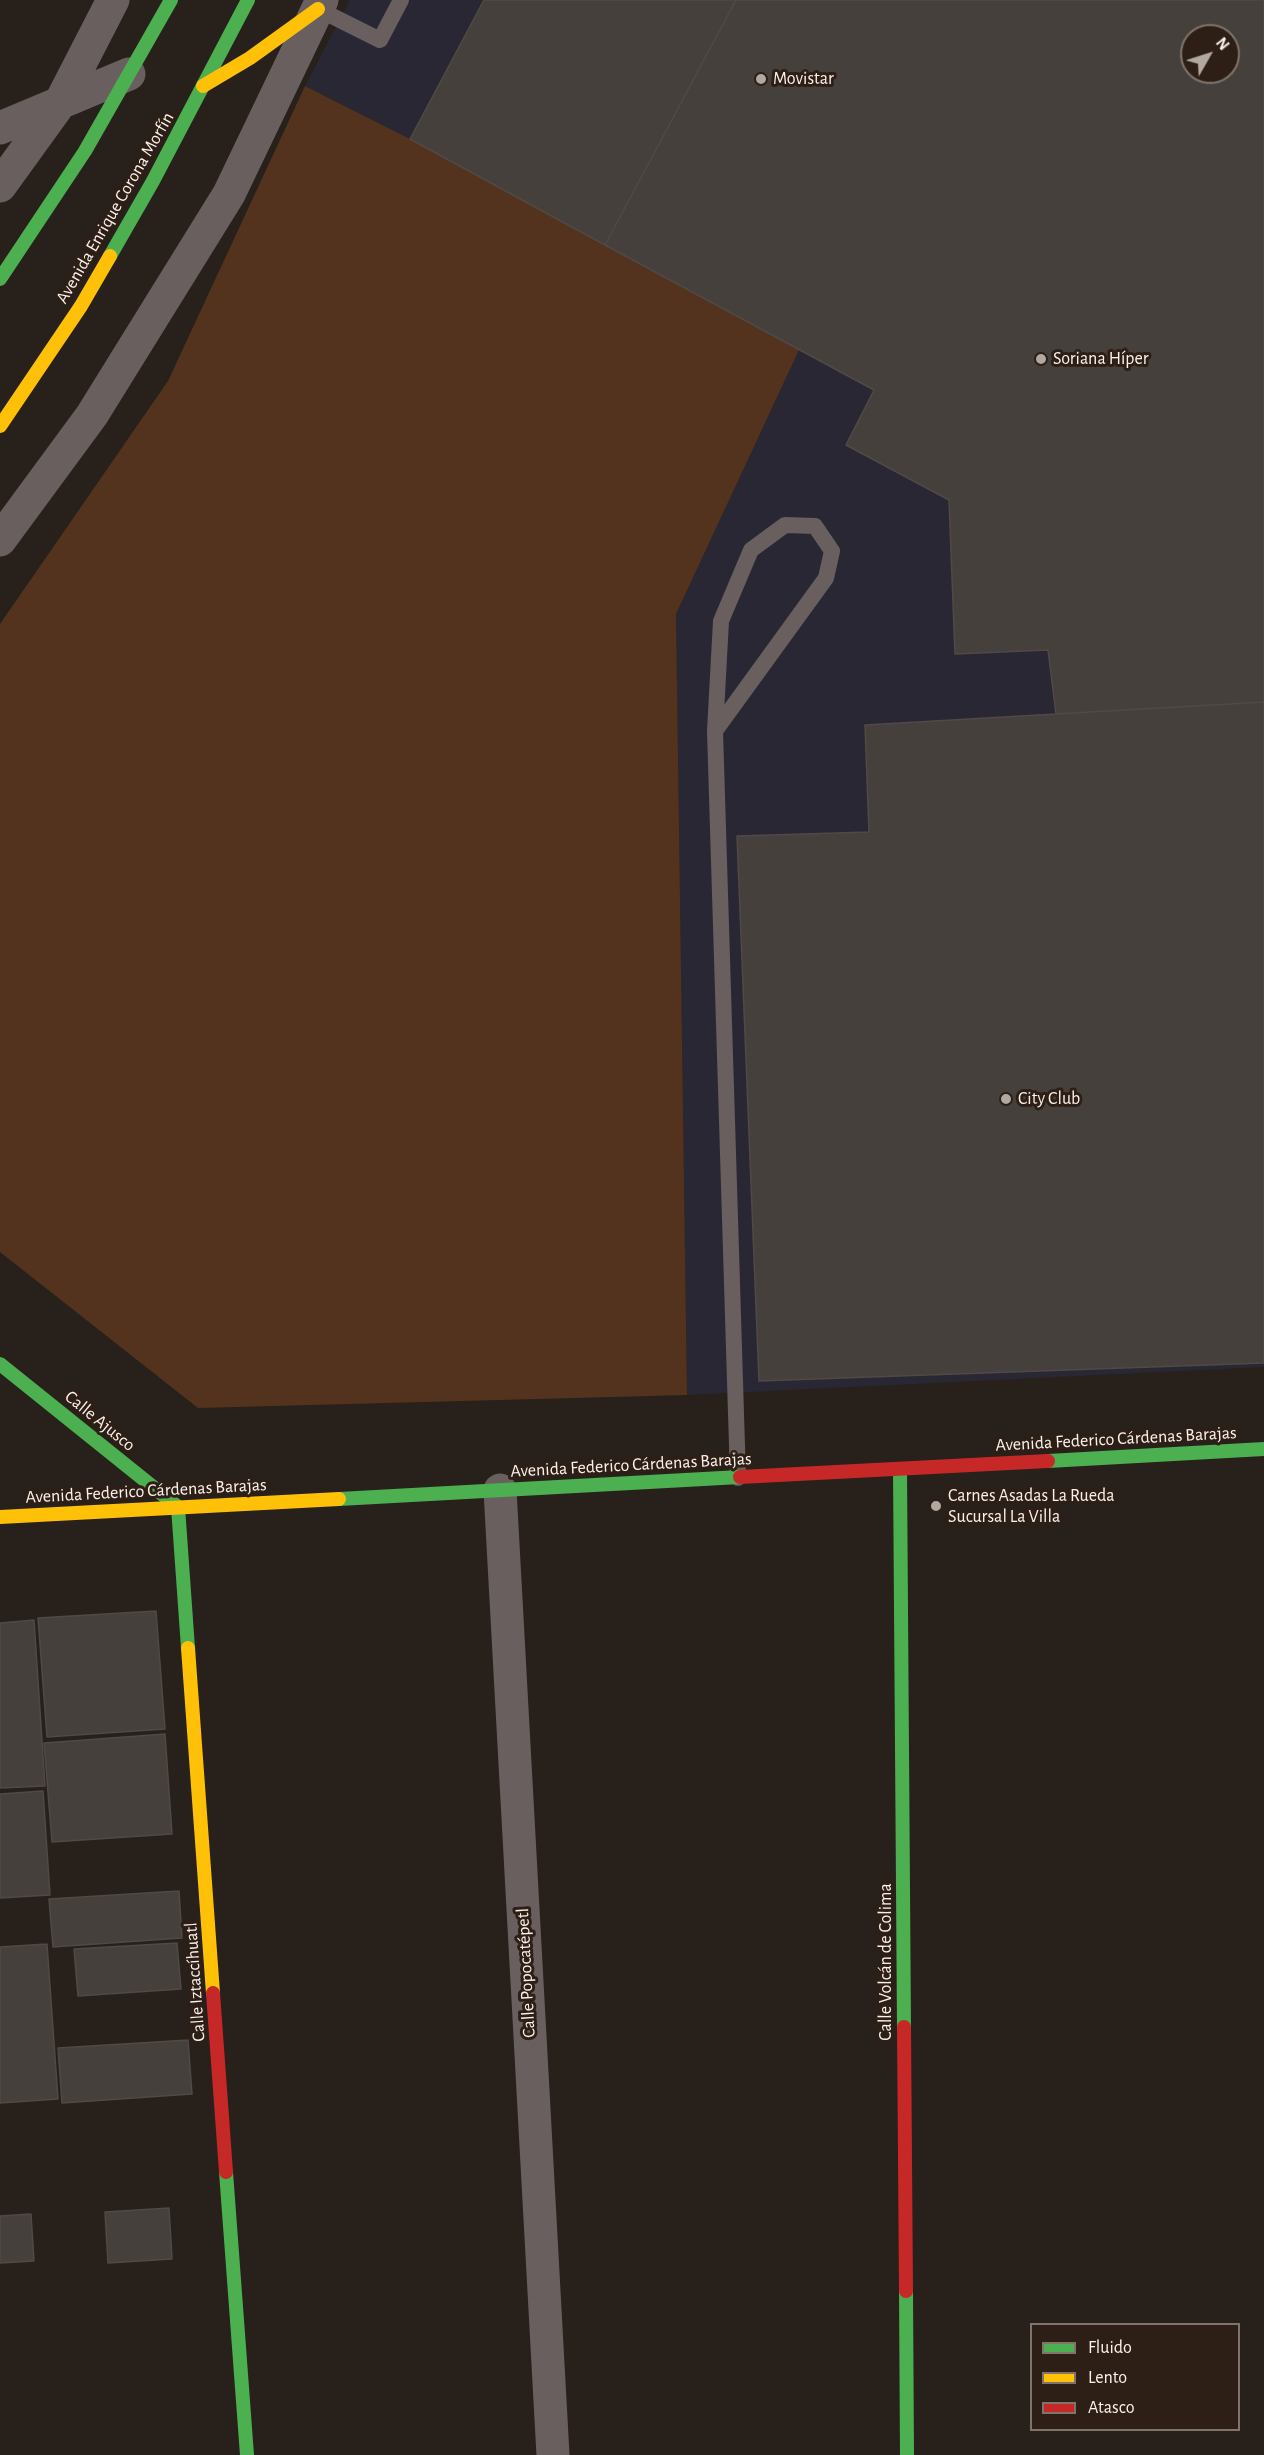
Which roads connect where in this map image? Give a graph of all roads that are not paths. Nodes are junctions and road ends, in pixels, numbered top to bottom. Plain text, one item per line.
1 (113, 0) edge
2 (171, 0) edge
3 (248, 0) edge
4 (401, 0) edge
5 (320, 4) edge
6 (129, 74) junction
7 (203, 86) junction
8 (60, 103) junction
9 (0, 128) edge
10 (0, 186) edge
11 (0, 279) edge
12 (0, 426) edge
13 (0, 540) edge
14 (715, 731) junction
15 (0, 1364) edge
16 (1264, 1449) edge
17 (900, 1468) junction
18 (738, 1478) junction
19 (500, 1490) junction
20 (178, 1507) junction
21 (0, 1517) edge
22 (247, 2455) edge
23 (553, 2455) edge
24 (908, 2455) edge

1 - 8 street
2 - 6 street
3 - 7 street, Avenida Enrique Corona Morfín
4 - 5 lane
5 - 7 street
5 - 13 street
6 - 8 street
6 - 11 street
7 - 12 street, Avenida Enrique Corona Morfín
8 - 9 street
8 - 10 street
14 - 14 lane
14 - 18 lane
15 - 20 street, Calle Ajusco
16 - 17 street, Avenida Federico Cárdenas Barajas
17 - 18 street, Avenida Federico Cárdenas Barajas
17 - 24 street, Calle Volcán de Colima
18 - 19 street, Avenida Federico Cárdenas Barajas
19 - 20 street, Avenida Federico Cárdenas Barajas
19 - 23 street, Calle Popocatépetl
20 - 21 street, Avenida Federico Cárdenas Barajas
20 - 22 street, Calle Iztaccíhuatl

